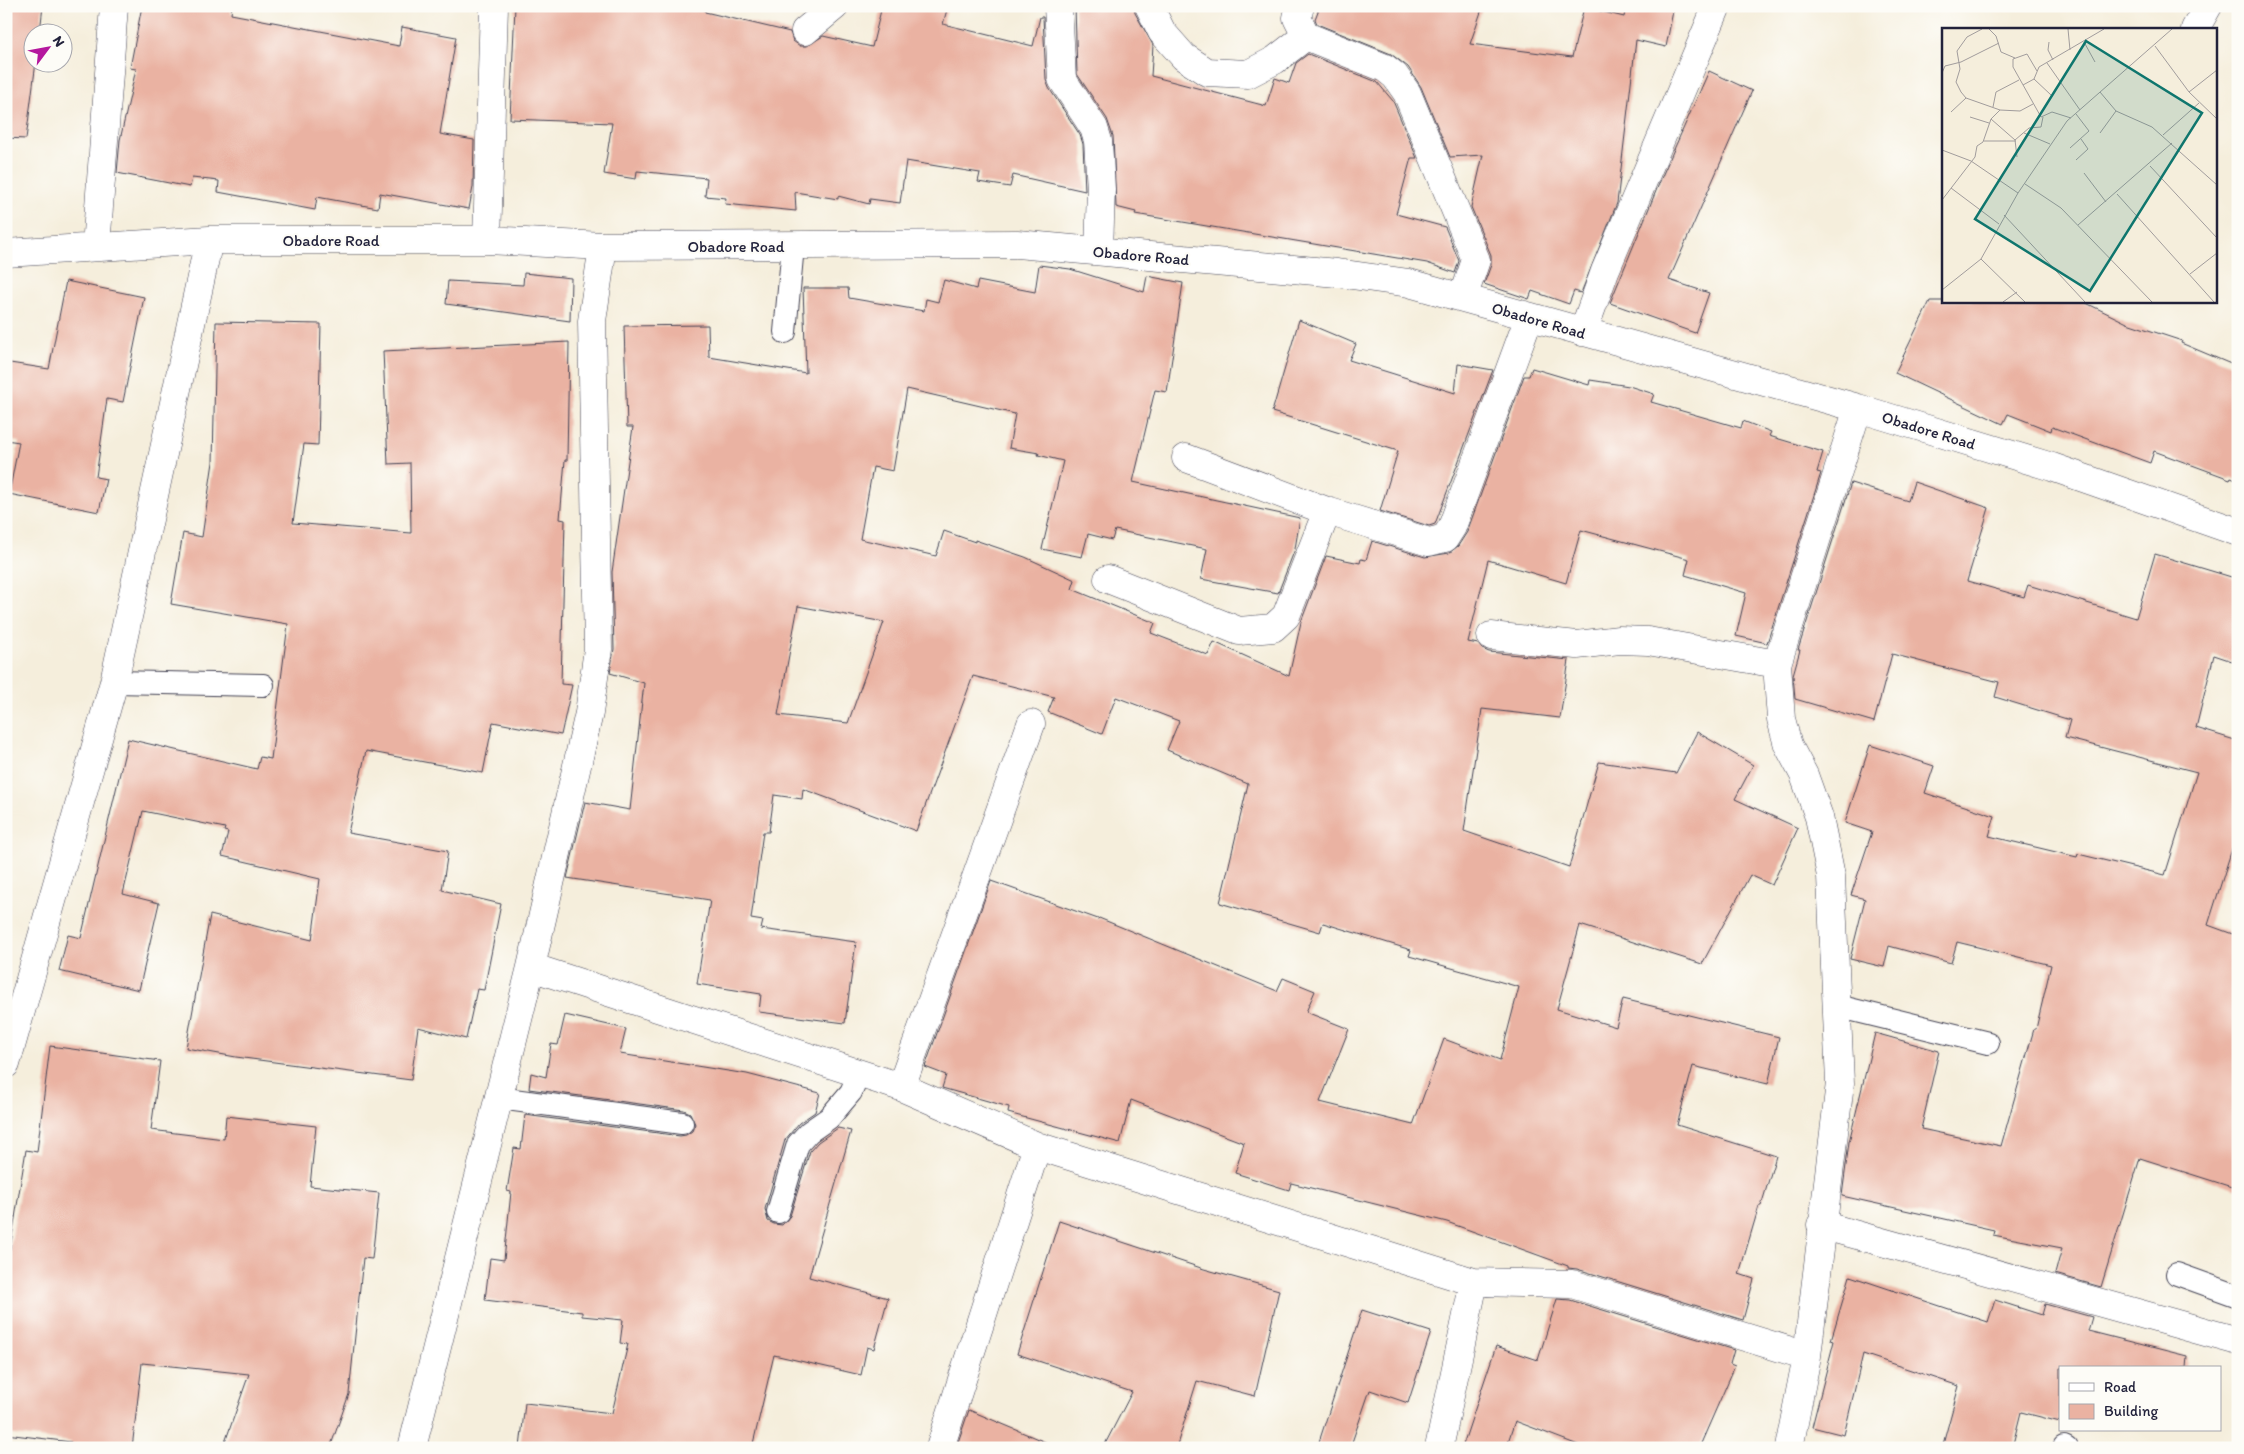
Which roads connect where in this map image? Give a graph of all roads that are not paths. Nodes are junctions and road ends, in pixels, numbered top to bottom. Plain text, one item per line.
1 (114, 6) edge
2 (494, 6) edge
3 (836, 6) edge
4 (1058, 6) edge
5 (1149, 6) edge
6 (1300, 6) edge
7 (1718, 6) edge
8 (2208, 6) edge
9 (2196, 28) edge
10 (805, 31) dead end
11 (1306, 36) junction
12 (209, 240) junction
13 (487, 240) junction
14 (603, 246) junction
15 (793, 246) junction
16 (96, 247) junction
17 (1099, 251) junction
18 (6, 253) edge
19 (1463, 298) junction
20 (1529, 316) junction
21 (785, 332) dead end
22 (1583, 332) junction
23 (1858, 408) junction
24 (1186, 458) dead end
25 (1327, 511) junction
26 (2238, 532) edge
27 (1108, 579) dead end
28 (1491, 636) dead end
29 (1777, 664) junction
30 (114, 682) junction
31 (263, 685) dead end
32 (1030, 724) dead end
33 (531, 966) junction
34 (1837, 1006) junction
35 (1988, 1043) dead end
36 (6, 1064) edge
37 (859, 1074) junction
38 (901, 1088) junction
39 (499, 1098) junction
40 (682, 1123) dead end
41 (1037, 1146) junction
42 (778, 1212) dead end
43 (1821, 1225) junction
44 (2177, 1274) dead end
45 (1474, 1282) junction
46 (2238, 1296) edge
47 (2238, 1342) edge
48 (1807, 1356) junction
49 (412, 1448) edge
50 (940, 1448) edge
51 (1439, 1448) edge
52 (1789, 1448) edge

1 - 16 street
2 - 13 street
3 - 10 street
4 - 17 street
5 - 11 street
6 - 11 street
7 - 22 street
8 - 9 street
11 - 19 street
12 - 13 street, Obadore Road
12 - 16 street, Obadore Road
12 - 30 street
13 - 14 street, Obadore Road
14 - 15 street, Obadore Road
14 - 33 street
15 - 17 street, Obadore Road
15 - 21 lane
16 - 18 street, Obadore Road
17 - 19 street, Obadore Road
19 - 20 street, Obadore Road
20 - 22 street, Obadore Road
20 - 25 street
22 - 23 street, Obadore Road
23 - 26 street, Obadore Road
23 - 29 street
24 - 25 street
25 - 27 street
28 - 29 street
29 - 34 street
30 - 31 lane
30 - 36 street
32 - 38 street
33 - 37 street
33 - 39 street
34 - 35 lane
34 - 43 street
37 - 38 street
37 - 42 lane
38 - 41 street
39 - 40 lane
39 - 49 street
41 - 45 street
41 - 50 street
43 - 47 street
43 - 48 street
44 - 46 lane
45 - 48 street
45 - 51 street
48 - 52 street

